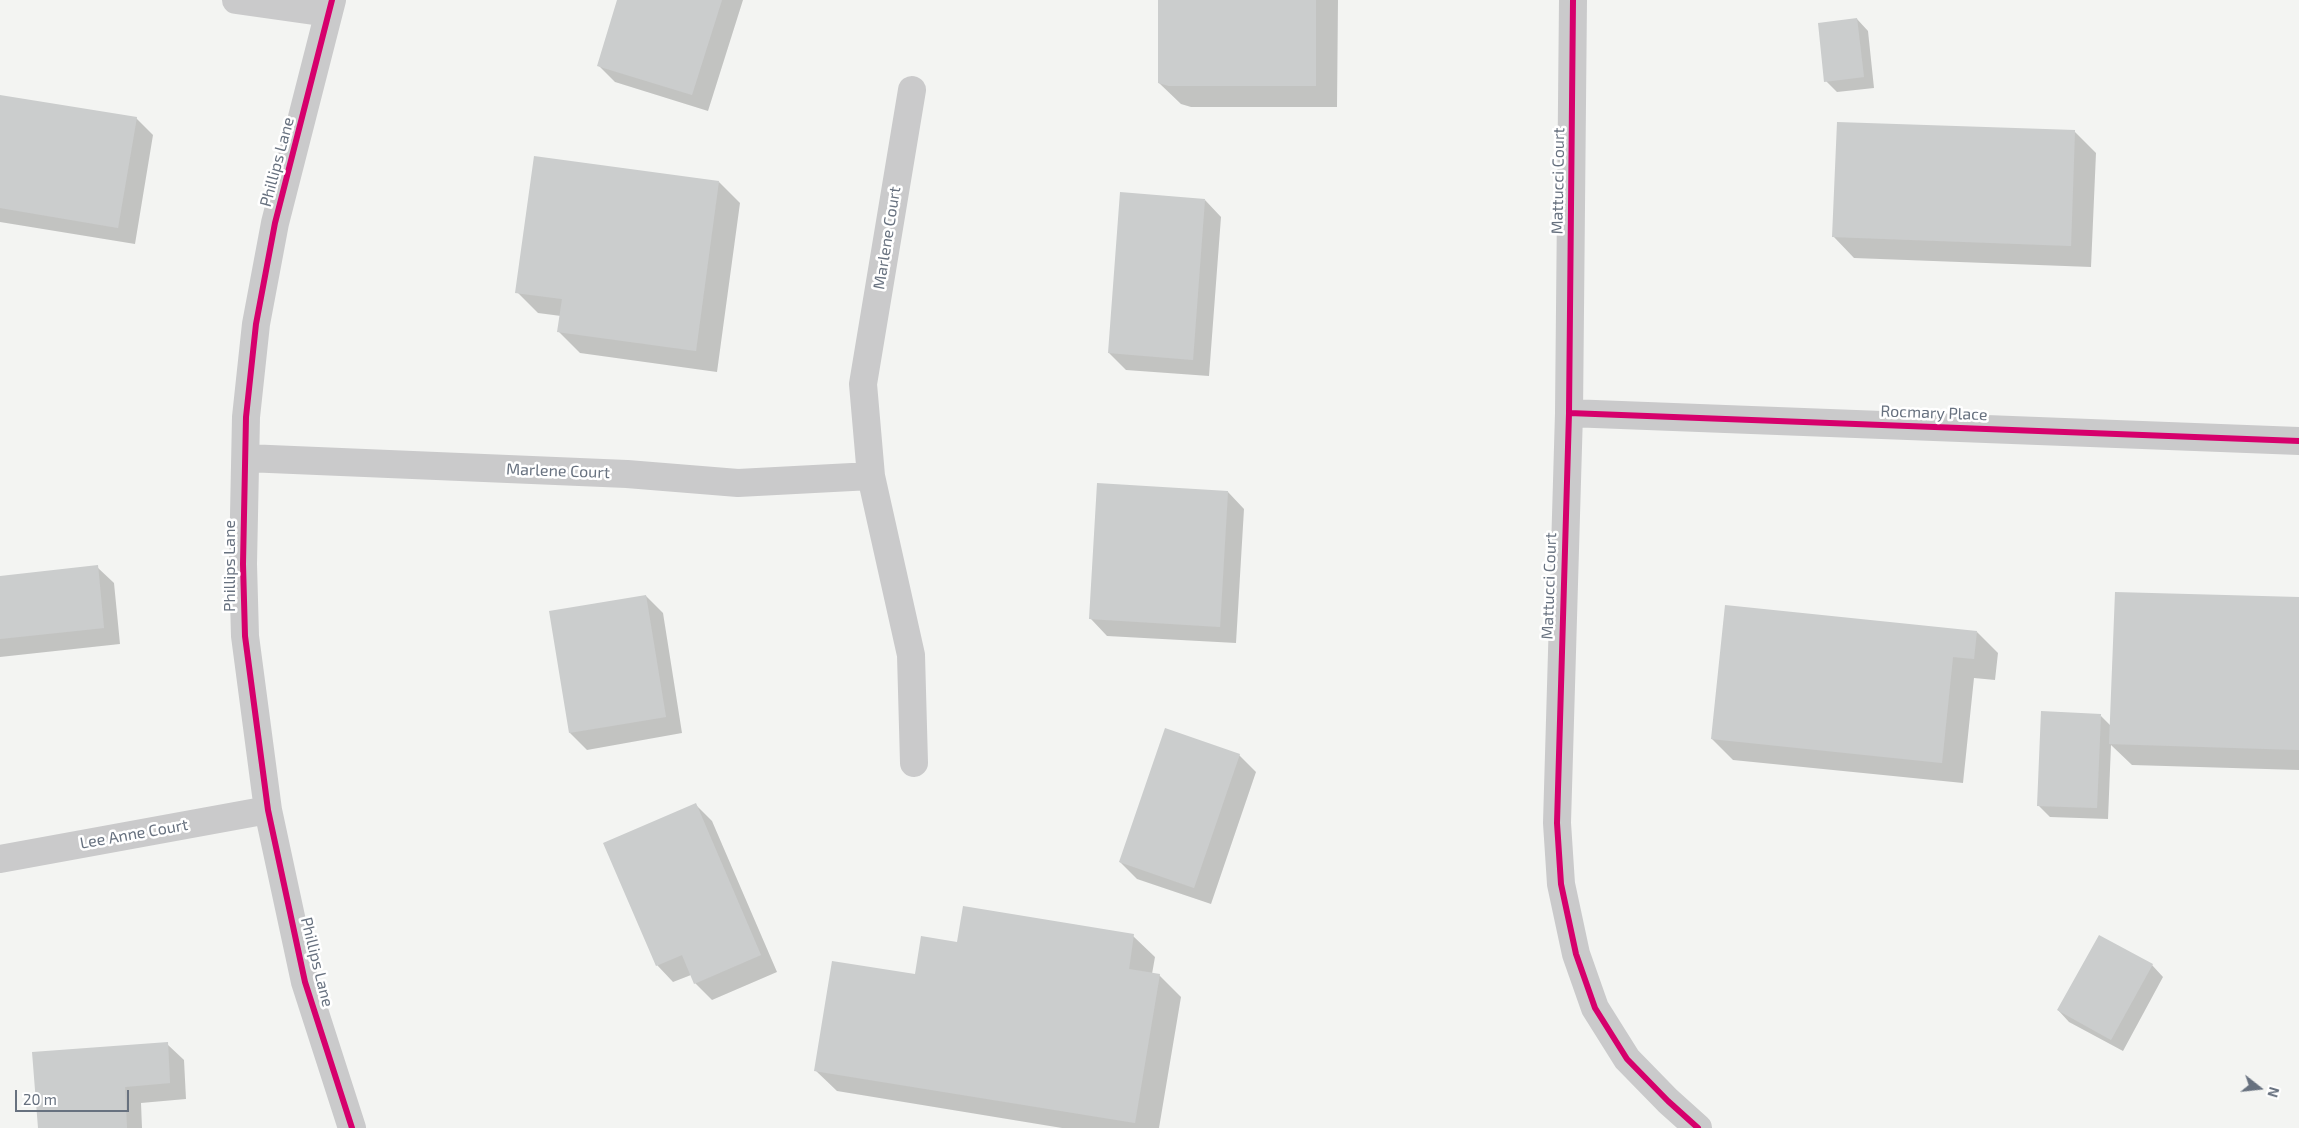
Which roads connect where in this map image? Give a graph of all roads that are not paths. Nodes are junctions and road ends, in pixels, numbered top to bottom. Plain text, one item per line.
1 (236, 0) edge
2 (1574, 0) edge
3 (330, 6) edge
4 (912, 90) dead end
5 (1569, 413) junction
6 (2299, 441) edge
7 (246, 458) junction
8 (870, 476) junction
9 (914, 763) dead end
10 (268, 810) junction
11 (0, 859) edge
12 (352, 1128) edge
13 (1698, 1128) edge

1 - 3 street
2 - 5 street, Mattucci Court
3 - 7 street, Phillips Lane
4 - 8 street, Marlene Court
5 - 6 street, Rocmary Place
5 - 13 street, Mattucci Court
7 - 8 street, Marlene Court
7 - 10 street, Phillips Lane
8 - 9 street, Marlene Court
10 - 11 street, Lee Anne Court
10 - 12 street, Phillips Lane

